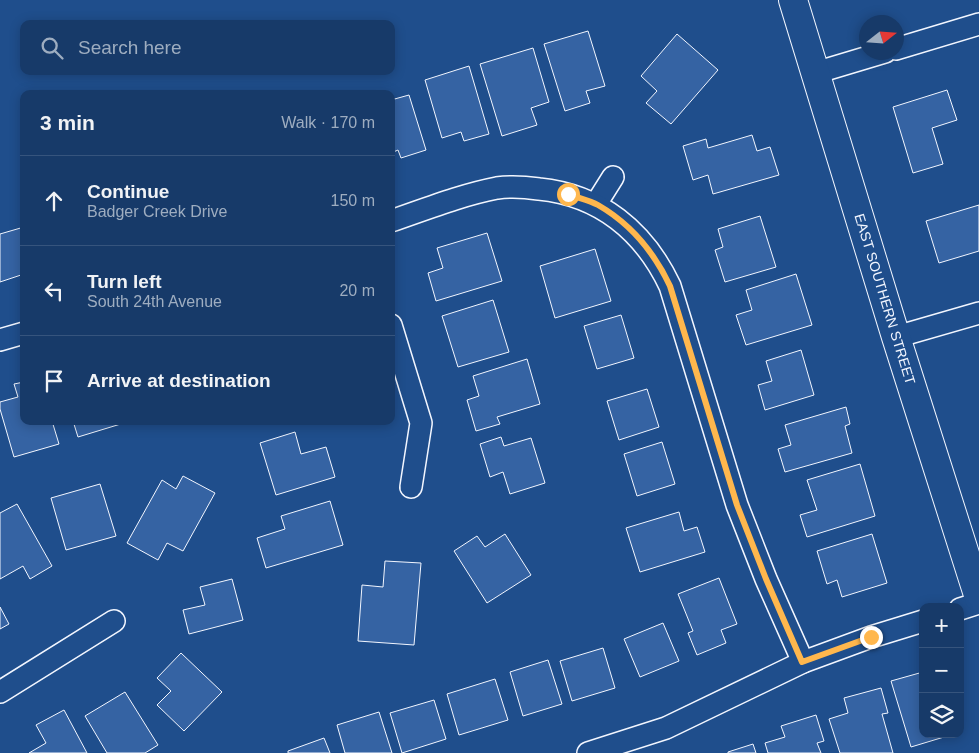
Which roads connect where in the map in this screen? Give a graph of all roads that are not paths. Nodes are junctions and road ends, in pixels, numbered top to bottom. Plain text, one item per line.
1 (792, 0) edge
2 (979, 24) edge
3 (904, 47) edge
4 (860, 60) edge
5 (815, 74) junction
6 (613, 177) dead end
7 (596, 204) junction
8 (395, 220) edge
9 (979, 313) edge
10 (20, 334) edge
11 (896, 337) junction
12 (395, 338) edge
13 (0, 340) edge
14 (411, 487) dead end
15 (979, 598) edge
16 (979, 603) edge
17 (964, 608) edge
18 (114, 620) dead end
19 (919, 622) edge
20 (802, 662) junction
21 (0, 692) edge
22 (588, 753) edge

1 - 5 street, EAST SOUTHERN STREET
2 - 3 street
4 - 5 street
5 - 11 street, EAST SOUTHERN STREET
6 - 7 street
7 - 8 street
7 - 20 street
9 - 11 street
10 - 13 street
11 - 15 street, EAST SOUTHERN STREET
12 - 14 street
16 - 17 street
18 - 21 street
19 - 20 street
20 - 22 street

